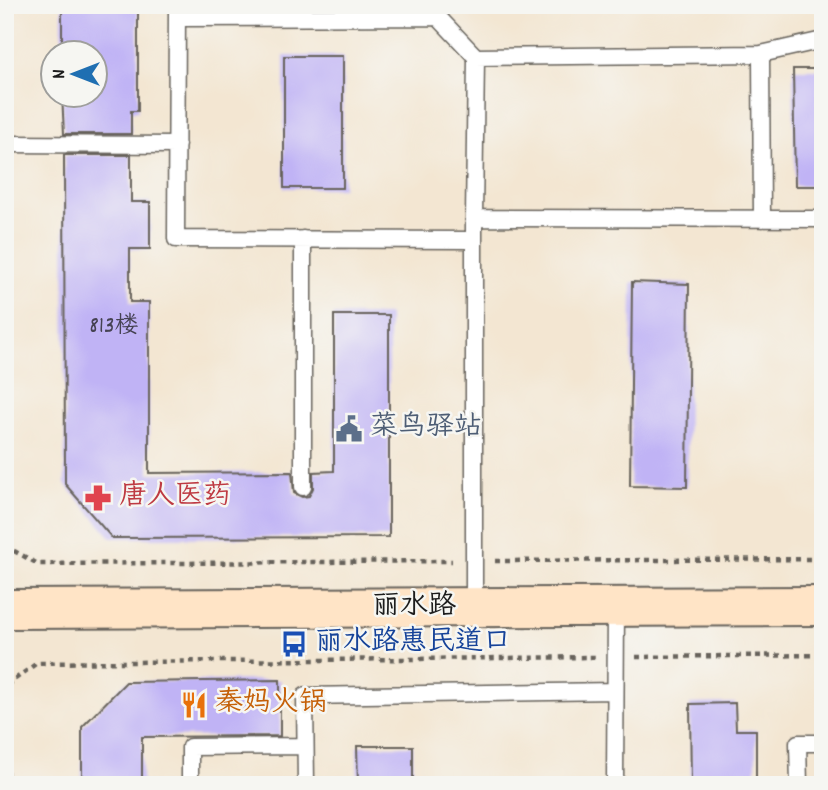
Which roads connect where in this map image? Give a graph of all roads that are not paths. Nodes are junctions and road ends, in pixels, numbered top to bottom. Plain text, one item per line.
1 (438, 11) edge
2 (177, 12) edge
3 (823, 40) edge
4 (761, 54) junction
5 (476, 57) junction
6 (6, 144) edge
7 (177, 145) junction
8 (474, 218) junction
9 (762, 219) junction
10 (823, 219) edge
11 (303, 239) junction
12 (474, 240) junction
13 (303, 487) dead end
14 (823, 606) edge
15 (474, 607) junction
16 (616, 607) junction
17 (5, 609) edge
18 (615, 691) junction
19 (823, 743) edge
20 (305, 746) junction
21 (190, 785) edge
22 (306, 785) edge
23 (615, 785) edge
24 (799, 785) edge

1 - 2 lane
1 - 5 lane
2 - 7 lane
3 - 4 lane
4 - 5 lane
4 - 9 lane
5 - 8 lane
6 - 7 lane
7 - 11 lane
8 - 9 lane
8 - 12 lane
9 - 10 lane
11 - 12 lane
11 - 13 lane
12 - 15 lane
14 - 16 street, 丽水路
15 - 16 street, 丽水路
15 - 17 street, 丽水路
16 - 18 lane
18 - 20 lane
18 - 23 lane
19 - 24 lane
20 - 21 lane
20 - 22 lane

